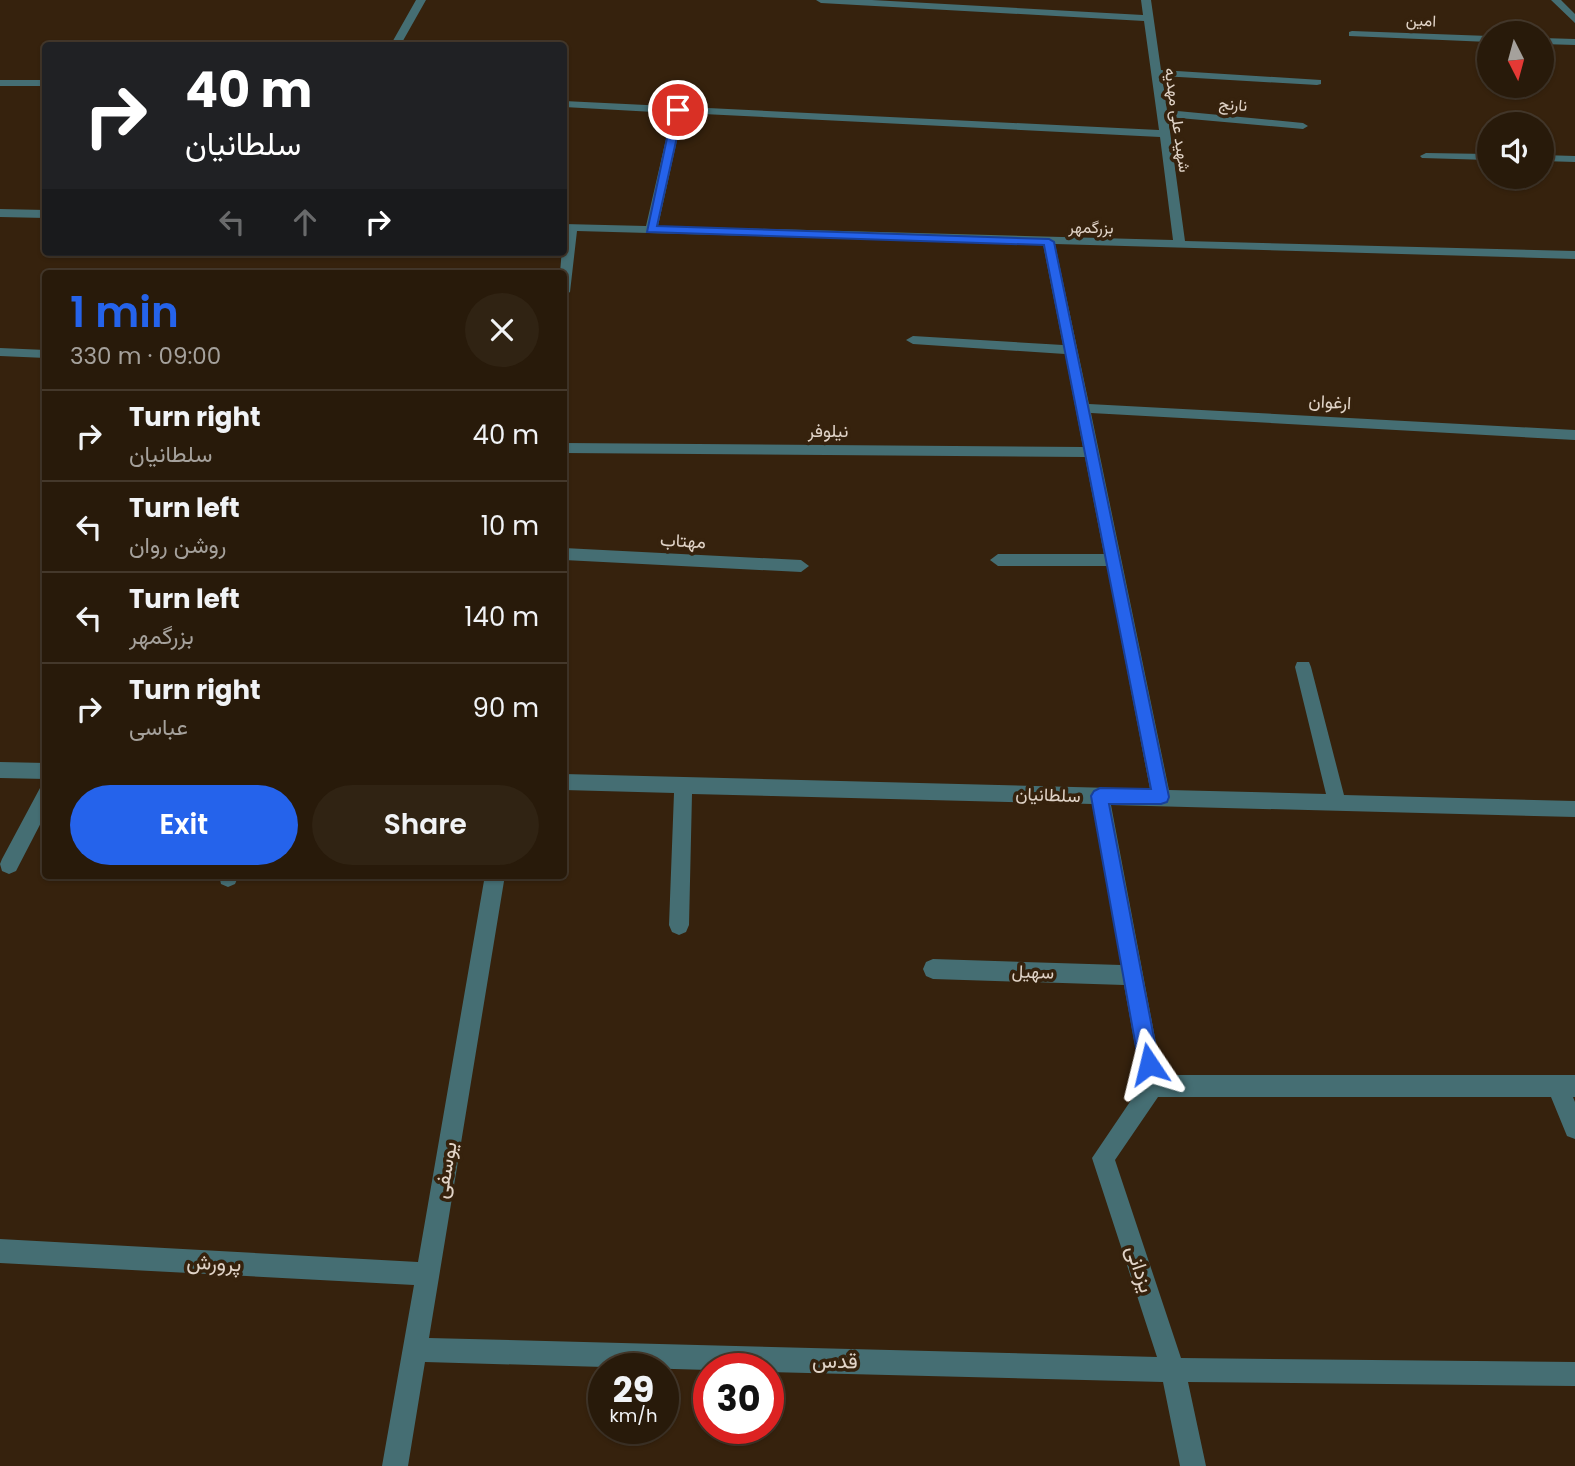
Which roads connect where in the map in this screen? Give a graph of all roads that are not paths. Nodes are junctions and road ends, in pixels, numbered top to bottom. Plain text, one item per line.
1 (421, 0) edge
2 (821, 0) edge
3 (1146, 0) edge
4 (1557, 0) edge
5 (1575, 1) edge
6 (1148, 18) junction
7 (1575, 20) edge
8 (1352, 34) dead end
9 (1477, 39) edge
10 (1554, 41) edge
11 (396, 42) edge
12 (1575, 42) edge
13 (1156, 73) junction
14 (1317, 82) dead end
15 (0, 83) edge
16 (42, 83) edge
17 (567, 104) edge
18 (678, 110) junction
19 (1161, 113) junction
20 (1303, 126) dead end
21 (1165, 134) junction
22 (1426, 156) dead end
23 (1477, 157) edge
24 (1554, 158) edge
25 (1575, 159) edge
26 (0, 213) edge
27 (42, 214) edge
28 (567, 227) edge
29 (651, 229) junction
30 (1049, 242) junction
31 (1180, 245) junction
32 (1575, 255) edge
33 (913, 340) dead end
34 (1070, 351) junction
35 (0, 352) edge
36 (42, 354) edge
37 (1082, 408) junction
38 (1575, 435) edge
39 (567, 448) edge
40 (1091, 452) junction
41 (567, 554) edge
42 (998, 560) dead end
43 (1113, 560) junction
44 (801, 566) dead end
45 (1303, 667) dead end
46 (0, 770) edge
47 (42, 771) edge
48 (567, 782) edge
49 (682, 785) junction
50 (1100, 796) junction
51 (1161, 797) junction
52 (42, 802) edge
53 (1337, 803) junction
54 (1575, 809) edge
55 (9, 866) dead end
56 (494, 879) edge
57 (679, 925) dead end
58 (933, 969) dead end
59 (1133, 975) junction
60 (1153, 1086) junction
61 (1566, 1086) edge
62 (1575, 1128) edge
63 (0, 1251) edge
64 (427, 1274) junction
65 (414, 1350) junction
66 (1173, 1370) junction
67 (1575, 1374) edge
68 (395, 1466) edge
69 (1193, 1466) edge

1 - 11 street
2 - 6 street
3 - 6 street, شهید علی مهدیه
4 - 5 street
4 - 7 street
6 - 13 street, شهید علی مهدیه
8 - 9 street, امین
10 - 12 street
13 - 14 street
13 - 19 street, شهید علی مهدیه
15 - 16 street
17 - 18 street
18 - 21 street
18 - 29 street
19 - 20 street, نارنج
19 - 21 street, شهید علی مهدیه
21 - 31 street, شهید علی مهدیه
22 - 23 street
24 - 25 street
26 - 27 street
28 - 29 street, بزرگمهر
29 - 30 street, بزرگمهر
30 - 31 street, بزرگمهر
30 - 34 street
31 - 32 street, بزرگمهر
33 - 34 street
34 - 37 street
35 - 36 street
37 - 38 street, ارغوان
37 - 40 street
39 - 40 street, نیلوفر
40 - 43 street
41 - 44 street, مهتاب
42 - 43 street
43 - 51 street
45 - 53 street
46 - 47 street
48 - 49 street, سلطانیان
49 - 50 street, سلطانیان
49 - 57 street
50 - 51 street, سلطانیان
50 - 59 street
51 - 53 street, سلطانیان
52 - 55 street
53 - 54 street, سلطانیان
56 - 64 street, یوسفی
58 - 59 street, سهیل
59 - 60 street
60 - 61 street
60 - 66 street, یزدانی
61 - 62 street
63 - 64 street, پرورش
64 - 65 street, یوسفی
65 - 66 street, قدس
65 - 68 street, یوسفی
66 - 67 street, قدس
66 - 69 street, یزدانی

